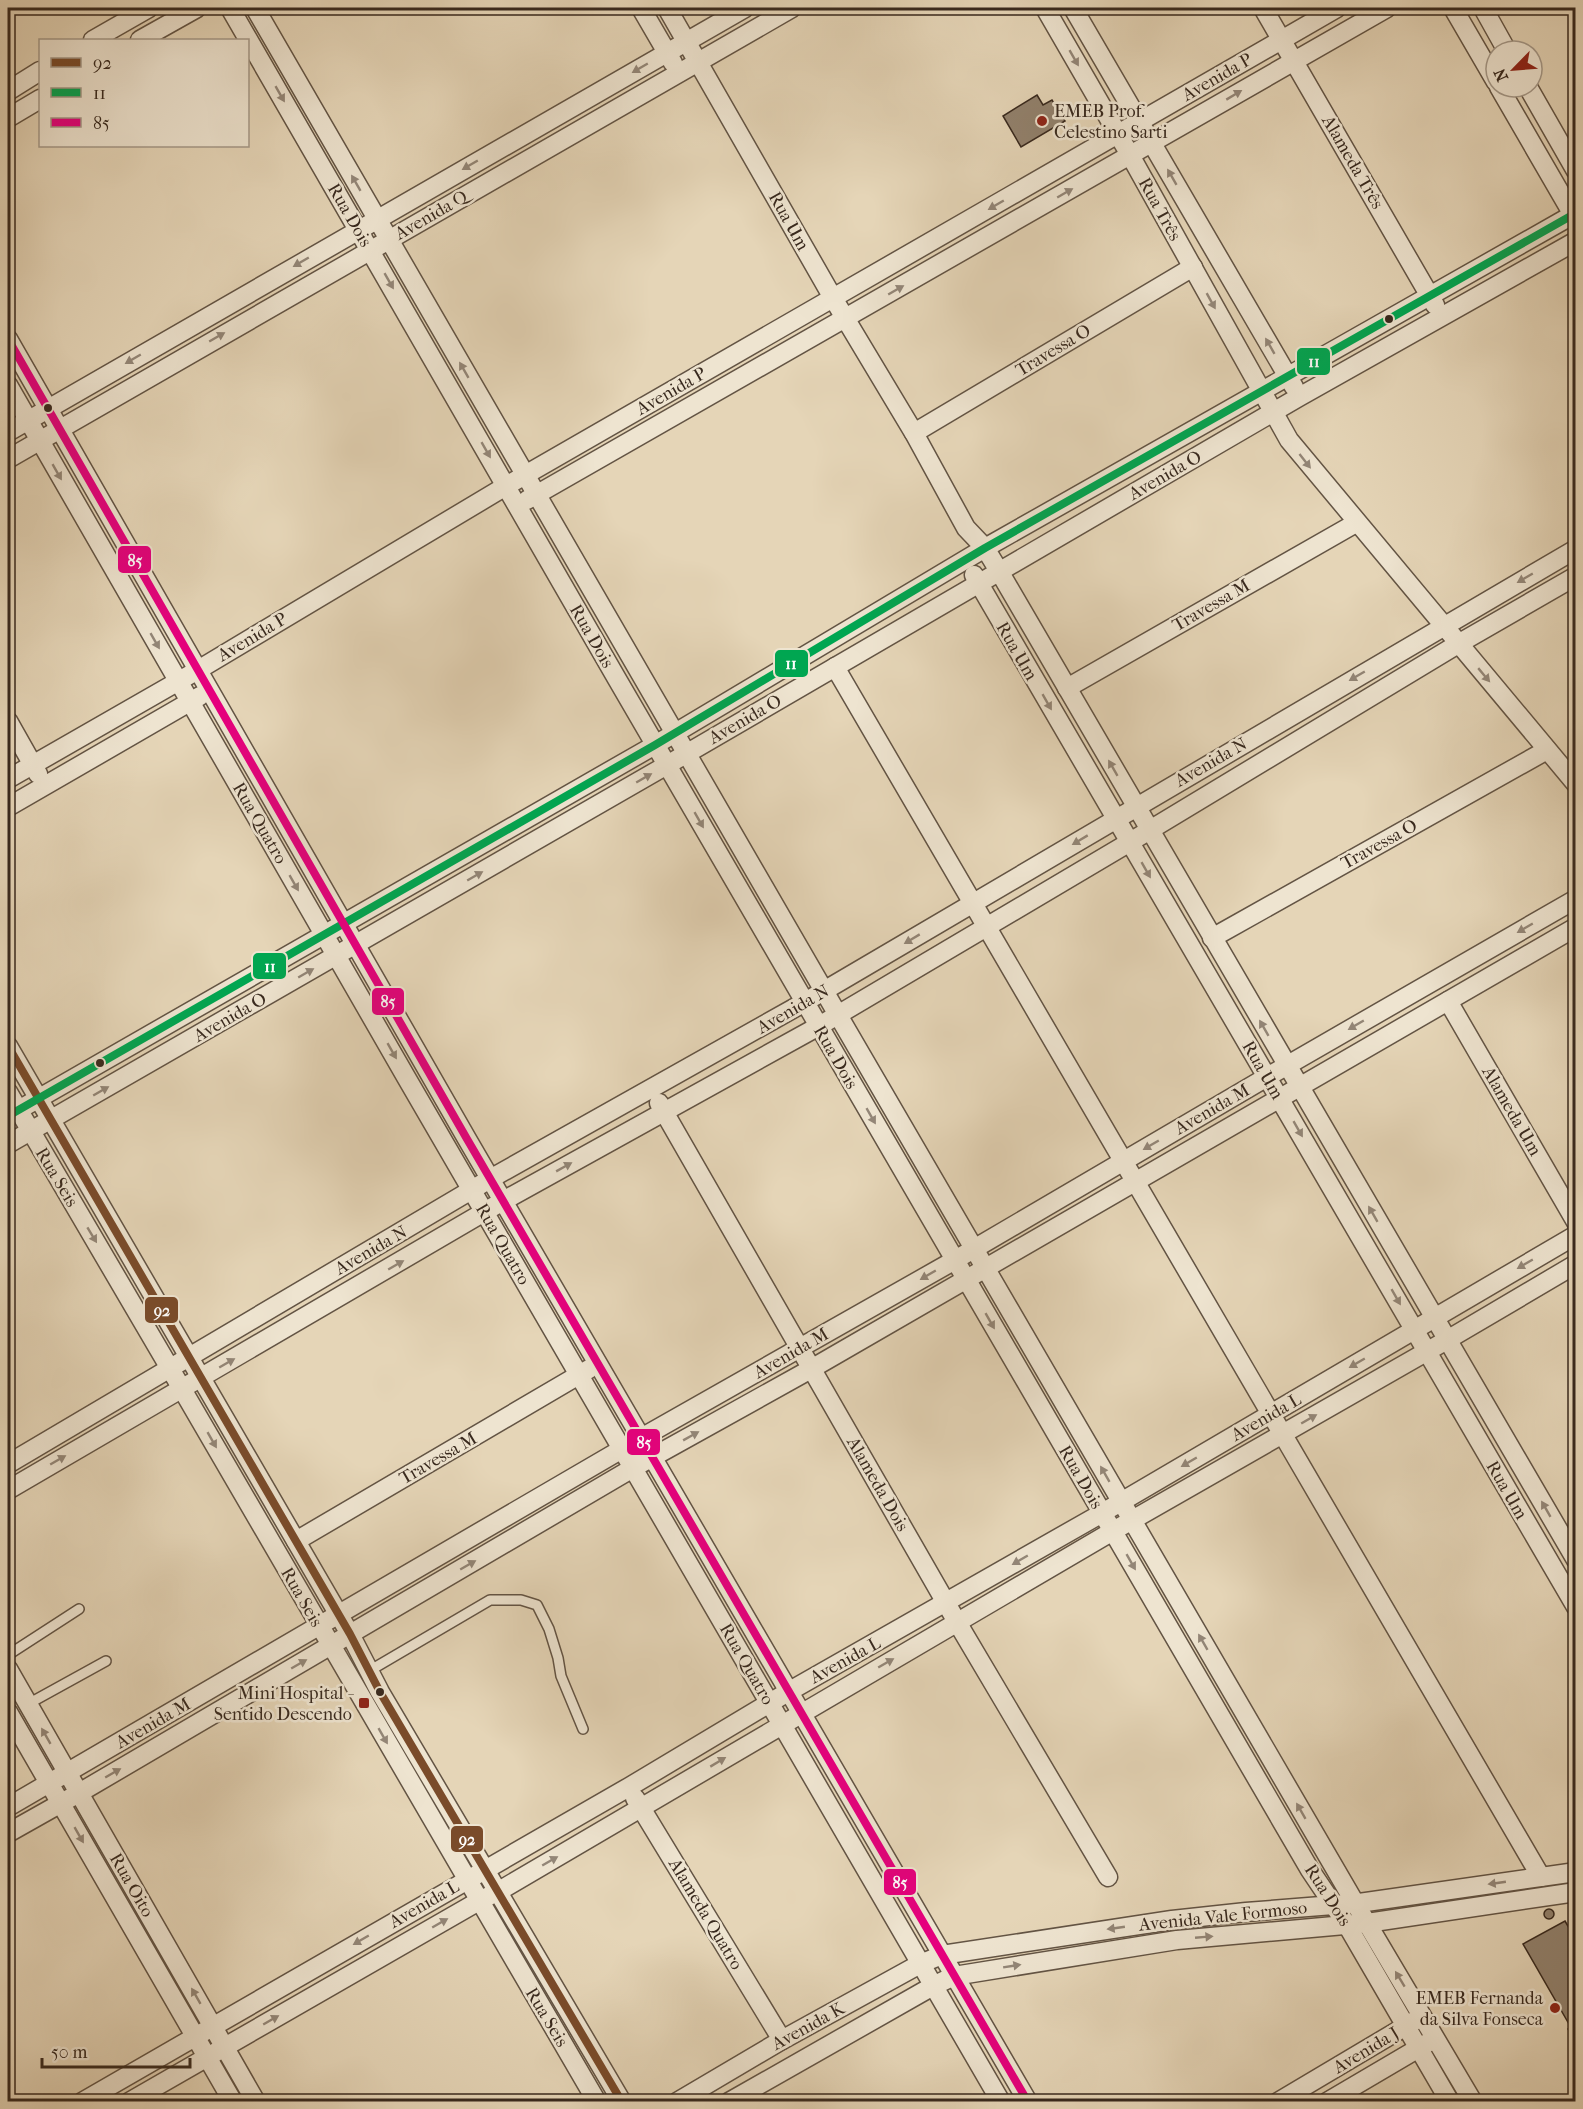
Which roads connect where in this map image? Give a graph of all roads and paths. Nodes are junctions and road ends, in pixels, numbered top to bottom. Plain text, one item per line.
1 (149, 8) edge
2 (197, 8) edge
3 (230, 8) edge
4 (255, 8) edge
5 (641, 8) edge
6 (667, 8) edge
7 (745, 8) edge
8 (792, 8) edge
9 (1044, 8) edge
10 (1072, 8) edge
11 (1263, 8) edge
12 (1337, 8) edge
13 (1387, 8) edge
14 (1453, 8) edge
15 (1483, 8) edge
16 (1366, 13) edge
17 (95, 39) edge
18 (142, 39) edge
19 (248, 39) edge
20 (1283, 39) junction
21 (1500, 39) edge
22 (249, 41) edge
23 (687, 41) junction
24 (667, 53) junction
25 (1295, 60) junction
26 (1484, 61) edge
27 (699, 62) junction
28 (39, 72) edge
29 (678, 72) junction
30 (8, 91) edge
31 (1506, 99) edge
32 (1535, 99) edge
33 (39, 100) edge
34 (559, 114) junction
35 (8, 118) edge
36 (1139, 121) junction
37 (571, 134) junction
38 (1119, 134) junction
39 (1153, 143) junction
40 (1130, 155) junction
41 (1575, 171) edge
42 (1574, 216) edge
43 (377, 218) junction
44 (358, 229) junction
45 (389, 239) junction
46 (1575, 241) edge
47 (370, 249) junction
48 (1193, 267) junction
49 (1429, 295) junction
50 (833, 298) junction
51 (1442, 316) junction
52 (845, 319) junction
53 (8, 339) edge
54 (1288, 377) junction
55 (8, 385) edge
56 (677, 387) junction
57 (1262, 392) junction
58 (1299, 397) junction
59 (689, 408) junction
60 (48, 409) junction
61 (1272, 412) junction
62 (28, 420) junction
63 (59, 429) junction
64 (8, 432) edge
65 (914, 433) junction
66 (39, 441) junction
67 (8, 459) edge
68 (525, 475) junction
69 (506, 486) junction
70 (537, 495) junction
71 (517, 506) junction
72 (1356, 523) junction
73 (966, 528) junction
74 (986, 548) junction
75 (1575, 549) edge
76 (967, 560) junction
77 (999, 571) junction
78 (1575, 576) edge
79 (978, 584) junction
80 (1443, 626) junction
81 (1458, 644) junction
82 (835, 667) junction
83 (198, 670) junction
84 (178, 681) junction
85 (1066, 688) junction
86 (210, 691) junction
87 (190, 703) junction
88 (8, 721) edge
89 (674, 732) junction
90 (655, 745) junction
91 (1547, 750) junction
92 (686, 753) junction
93 (33, 765) junction
94 (667, 765) junction
95 (8, 778) edge
96 (1575, 784) edge
97 (45, 786) junction
98 (1135, 806) junction
99 (8, 807) edge
100 (1116, 819) junction
101 (1149, 829) junction
102 (1130, 842) junction
103 (1575, 899) edge
104 (973, 903) junction
105 (343, 923) junction
106 (986, 927) junction
107 (1575, 927) edge
108 (324, 935) junction
109 (1212, 938) junction
110 (356, 945) junction
111 (336, 956) junction
112 (824, 991) junction
113 (1448, 1001) junction
114 (805, 1002) junction
115 (838, 1015) junction
116 (819, 1026) junction
117 (8, 1046) edge
118 (1286, 1066) junction
119 (1267, 1077) junction
120 (1298, 1086) junction
121 (651, 1090) junction
122 (8, 1092) edge
123 (1280, 1098) junction
124 (38, 1099) junction
125 (664, 1111) junction
126 (13, 1113) edge
127 (50, 1120) junction
128 (30, 1131) junction
129 (8, 1144) edge
130 (1123, 1161) junction
131 (490, 1179) junction
132 (1135, 1182) junction
133 (472, 1191) junction
134 (503, 1201) junction
135 (485, 1213) junction
136 (1575, 1222) edge
137 (1575, 1235) edge
138 (974, 1248) junction
139 (955, 1260) junction
140 (1575, 1264) edge
141 (986, 1268) junction
142 (966, 1279) junction
143 (1434, 1318) junction
144 (1414, 1330) junction
145 (1447, 1340) junction
146 (800, 1348) junction
147 (1427, 1351) junction
148 (190, 1357) junction
149 (598, 1364) junction
150 (170, 1368) junction
151 (811, 1369) junction
152 (580, 1375) junction
153 (202, 1377) junction
154 (182, 1389) junction
155 (1271, 1414) junction
156 (1282, 1434) junction
157 (641, 1438) junction
158 (622, 1450) junction
159 (652, 1457) junction
160 (8, 1464) edge
161 (633, 1468) junction
162 (8, 1490) edge
163 (1121, 1501) junction
164 (1102, 1513) junction
165 (1132, 1520) junction
166 (1113, 1531) junction
167 (296, 1541) junction
168 (1575, 1560) edge
169 (1569, 1580) edge
170 (946, 1603) junction
171 (1575, 1607) edge
172 (79, 1609) dead end
173 (339, 1615) junction
174 (957, 1622) junction
175 (320, 1626) junction
176 (350, 1634) junction
177 (331, 1645) junction
178 (8, 1655) edge
179 (106, 1661) dead end
180 (8, 1669) edge
181 (369, 1671) junction
182 (788, 1692) junction
183 (27, 1704) junction
184 (769, 1704) junction
185 (8, 1712) edge
186 (800, 1713) junction
187 (781, 1725) junction
188 (583, 1729) dead end
189 (67, 1773) junction
190 (49, 1784) junction
191 (629, 1787) junction
192 (79, 1793) junction
193 (60, 1803) junction
194 (8, 1807) edge
195 (641, 1808) junction
196 (8, 1833) edge
197 (486, 1869) junction
198 (1575, 1872) edge
199 (1541, 1877) junction
200 (1108, 1878) dead end
201 (466, 1879) junction
202 (499, 1891) junction
203 (1575, 1892) edge
204 (479, 1901) junction
205 (1355, 1903) junction
206 (1334, 1905) junction
207 (1367, 1923) junction
208 (1347, 1924) junction
209 (942, 1955) junction
210 (920, 1964) junction
211 (954, 1976) junction
212 (933, 1986) junction
213 (1422, 2015) junction
214 (213, 2026) junction
215 (1406, 2026) junction
216 (195, 2036) junction
217 (1435, 2038) junction
218 (782, 2040) junction
219 (225, 2047) junction
220 (1419, 2048) junction
221 (207, 2057) junction
222 (83, 2101) edge
223 (129, 2102) edge
224 (233, 2102) edge
225 (256, 2102) edge
226 (597, 2102) edge
227 (622, 2102) edge
228 (678, 2102) edge
229 (729, 2102) edge
230 (1001, 2102) edge
231 (1028, 2102) edge
232 (1278, 2102) edge
233 (1327, 2102) edge
234 (1450, 2102) edge
235 (1473, 2102) edge

1 - 17 street
2 - 18 street
3 -> 19 street, Rua Dois
43 -> 4 street, Rua Dois
5 - 24 street
6 - 23 street, Rua Um
7 - 23 street, Avenida Q
8 - 27 street, Avenida Q
9 -> 38 street, Rua Três
10 - 36 street, Rua Três
11 - 20 street, Alameda Três
12 - 20 street, Avenida P
13 - 16 street, Avenida P
14 - 26 street
15 - 21 street
16 - 25 street, Avenida P
20 - 25 street, Alameda Três
20 - 36 street, Avenida P
22 -> 44 street, Rua Dois
23 - 24 street, Avenida Q
23 - 27 street, Rua Um
24 - 29 street
24 -> 34 street, Avenida Q
39 -> 25 street, Avenida P
25 - 49 street, Alameda Três
27 - 29 street, Avenida Q
27 - 50 street, Rua Um
28 - 30 street
29 - 37 street, Avenida Q
31 - 42 street
32 - 41 street
33 - 35 street
34 - 37 street
34 -> 43 street, Avenida Q
36 - 38 street, Avenida P
36 - 39 street, Rua Três
37 - 45 street, Avenida Q
38 - 40 street, Rua Três
38 -> 50 street, Avenida P
39 - 40 street, Avenida P
54 -> 39 street, Rua Três
40 - 48 street, Rua Três
52 -> 40 street, Avenida P
42 - 49 street, Avenida O
43 - 44 street, Avenida Q
43 - 45 street, Rua Dois
44 - 47 street, Rua Dois
44 -> 60 street, Avenida Q
45 - 47 street, Avenida Q
68 -> 45 street, Rua Dois
46 - 51 street, Avenida O
63 -> 47 street, Avenida Q
47 -> 69 street, Rua Dois
48 -> 57 street, Rua Três
48 - 65 street, Travessa O
49 - 51 street, Alameda Três
49 - 54 street, Avenida O
50 - 52 street, Rua Um
50 - 56 street, Avenida P
51 - 58 street, Avenida O
52 - 59 street, Avenida P
52 - 65 street, Rua Um
53 - 60 street, Rua Quatro
54 - 57 street, Avenida O
54 - 58 street, Rua Três
55 - 62 street, Rua Quatro
56 - 59 street
56 - 68 street, Avenida P
57 - 61 street, Rua Três
57 - 74 street, Avenida O
58 - 61 street, Avenida O
59 - 70 street, Avenida P
60 - 62 street, Avenida Q
60 - 63 street, Rua Quatro
61 -> 72 street, Rua Três
61 - 77 street, Avenida O
62 - 64 street, Avenida Q
62 - 66 street, Rua Quatro
63 - 66 street, Avenida Q
63 - 83 street, Rua Quatro
65 - 73 street, Rua Um
66 - 67 street, Avenida Q
66 -> 84 street, Rua Quatro
68 - 69 street, Avenida P
68 - 70 street, Rua Dois
69 - 71 street, Rua Dois
69 - 83 street, Avenida P
70 - 71 street, Avenida P
70 - 89 street, Rua Dois
71 - 90 street, Rua Dois
72 - 80 street, Rua Três
72 - 85 street, Travessa M
73 - 74 street, Rua Um
73 - 76 street, Rua Um
74 - 76 street, Avenida O
74 - 77 street, Rua Um
75 -> 80 street, Avenida N
76 - 79 street, Rua Um
76 - 89 street, Avenida O
77 - 79 street, Avenida O
77 - 85 street, Rua Um
78 - 81 street, Avenida N
79 - 82 street, Avenida O
79 -> 100 street, Rua Um
80 - 81 street, Rua Três
80 -> 98 street, Avenida N
81 -> 91 street, Rua Três
81 - 101 street, Avenida N
82 - 92 street, Avenida O
82 - 104 street
83 - 84 street, Avenida P
83 - 86 street, Rua Quatro
84 - 87 street, Rua Quatro
84 - 93 street, Avenida P
98 -> 85 street, Rua Um
86 - 87 street
86 - 105 street, Rua Quatro
87 - 97 street
87 -> 108 street, Rua Quatro
88 - 93 street
89 - 90 street, Avenida O
89 - 92 street, Rua Dois
90 - 94 street, Rua Dois
90 - 105 street, Avenida O
91 - 96 street, Rua Três
91 - 109 street, Travessa O
92 - 94 street, Avenida O
92 - 112 street, Rua Dois
93 - 95 street, Avenida P
93 - 97 street
110 -> 94 street, Avenida O
94 -> 114 street, Rua Dois
97 - 99 street
98 - 100 street, Avenida N
98 - 101 street, Rua Um
100 - 102 street, Rua Um
100 -> 104 street, Avenida N
101 - 102 street, Avenida N
101 - 109 street, Rua Um
102 - 106 street, Avenida N
102 -> 119 street, Rua Um
103 -> 118 street, Avenida M
104 - 106 street
104 -> 112 street, Avenida N
105 - 108 street, Avenida O
105 - 110 street, Rua Quatro
106 - 115 street, Avenida N
106 - 130 street
107 - 113 street, Avenida M
108 - 111 street, Rua Quatro
108 - 124 street, Avenida O
118 -> 109 street, Rua Um
110 - 111 street, Avenida O
110 - 131 street, Rua Quatro
127 -> 111 street, Avenida O
111 -> 133 street, Rua Quatro
112 - 114 street, Avenida N
112 - 115 street, Rua Dois
113 - 120 street, Avenida M
113 - 136 street, Alameda Um
114 - 116 street, Rua Dois
114 - 121 street, Avenida N
115 - 116 street, Avenida N
115 - 138 street, Rua Dois
116 - 125 street, Avenida N
116 -> 139 street, Rua Dois
117 - 124 street, Rua Seis
118 - 119 street, Avenida M
118 - 120 street, Rua Um
119 - 123 street, Rua Um
119 -> 130 street, Avenida M
120 - 123 street, Avenida M
143 -> 120 street, Rua Um
121 - 125 street, Alameda Dois
121 - 131 street, Avenida N
122 - 126 street, Rua Seis
123 - 132 street, Avenida M
123 -> 144 street, Rua Um
124 - 126 street, Avenida O
124 - 127 street, Rua Seis
134 -> 125 street, Avenida N
125 - 146 street, Alameda Dois
126 - 128 street, Rua Seis
127 - 128 street, Avenida O
127 - 148 street, Rua Seis
128 - 129 street, Avenida O
128 -> 150 street, Rua Seis
130 - 132 street
130 - 138 street, Avenida M
131 - 133 street, Avenida N
131 - 134 street, Rua Quatro
132 - 141 street, Avenida M
132 - 155 street
133 - 135 street, Rua Quatro
133 - 148 street, Avenida N
134 - 135 street, Avenida N
134 - 149 street, Rua Quatro
135 - 152 street, Rua Quatro
153 -> 135 street, Avenida N
137 -> 143 street, Avenida L
138 - 139 street, Avenida M
138 - 141 street, Rua Dois
139 - 142 street, Rua Dois
139 -> 146 street, Avenida M
140 - 145 street, Avenida L
141 - 142 street, Avenida M
163 -> 141 street, Rua Dois
142 - 151 street, Avenida M
142 -> 164 street, Rua Dois
143 - 144 street, Avenida L
143 - 145 street, Rua Um
144 - 147 street, Rua Um
144 -> 155 street, Avenida L
145 - 147 street, Avenida L
168 -> 145 street, Rua Um
146 - 151 street, Alameda Dois
146 - 157 street, Avenida M
156 -> 147 street, Avenida L
147 - 169 street, Rua Um
148 - 150 street, Avenida N
148 - 153 street, Rua Seis
149 - 152 street, Travessa M
149 - 157 street, Rua Quatro
150 - 154 street, Rua Seis
150 - 160 street, Avenida N
159 -> 151 street, Avenida M
151 - 170 street, Alameda Dois
152 - 158 street, Rua Quatro
152 - 167 street, Travessa M
153 - 154 street, Avenida N
153 - 167 street, Rua Seis
162 -> 154 street, Avenida N
154 -> 175 street, Rua Seis
155 - 156 street
155 -> 163 street, Avenida L
156 - 165 street, Avenida L
156 - 199 street
157 - 158 street, Avenida M
157 - 159 street, Rua Quatro
158 - 161 street, Rua Quatro
158 - 173 street, Avenida M
159 - 161 street, Avenida M
159 - 182 street, Rua Quatro
176 -> 161 street, Avenida M
161 - 184 street, Rua Quatro
163 - 164 street, Avenida L
163 - 165 street, Rua Dois
164 - 166 street, Rua Dois
164 -> 170 street, Avenida L
165 - 166 street, Avenida L
205 -> 165 street, Rua Dois
166 - 174 street, Avenida L
166 -> 206 street, Rua Dois
167 - 173 street, Rua Seis
169 - 171 street, Rua Um
170 - 174 street, Alameda Dois
170 - 182 street, Avenida L
172 - 178 lane
173 - 175 street, Avenida M
173 - 176 street, Rua Seis
186 -> 174 street, Avenida L
174 - 200 street, Alameda Dois
175 - 177 street, Rua Seis
175 - 189 street, Avenida M
176 - 177 street, Avenida M
176 - 181 street, Rua Seis
192 -> 177 street, Avenida M
177 -> 201 street, Rua Seis
179 - 183 lane
180 - 183 street, Rua Oito
181 - 188 lane
181 - 197 street, Rua Seis
182 - 184 street, Avenida L
182 - 186 street, Rua Quatro
189 -> 183 street, Rua Oito
184 - 187 street, Rua Quatro
184 - 191 street, Avenida L
185 - 190 street, Rua Oito
186 - 187 street, Avenida L
186 - 209 street, Rua Quatro
195 -> 187 street, Avenida L
187 - 210 street, Rua Quatro
189 - 190 street, Avenida M
189 - 192 street, Rua Oito
190 - 193 street, Rua Oito
190 - 194 street, Avenida M
191 - 195 street, Alameda Quatro
191 - 197 street, Avenida L
192 - 193 street, Avenida M
214 -> 192 street, Rua Oito
193 - 196 street, Avenida M
193 -> 216 street, Rua Oito
202 -> 195 street, Avenida L
195 - 218 street, Alameda Quatro
197 - 201 street, Avenida L
197 - 202 street, Rua Seis
198 - 199 street, Avenida Vale Formoso
199 -> 205 street, Avenida Vale Formoso
201 - 204 street, Rua Seis
201 -> 214 street, Avenida L
202 - 204 street, Avenida L
202 - 227 street, Rua Seis
203 - 207 street, Avenida Vale Formoso
219 -> 204 street, Avenida L
204 - 226 street, Rua Seis
205 - 206 street, Avenida Vale Formoso
205 - 207 street, Rua Dois
206 - 208 street, Rua Dois
206 -> 209 street, Avenida Vale Formoso
207 - 208 street, Avenida Vale Formoso
213 -> 207 street, Rua Dois
211 -> 208 street, Avenida Vale Formoso
208 - 215 street, Rua Dois
209 - 210 street, Avenida K
209 - 211 street, Rua Quatro
210 - 212 street, Rua Quatro
210 - 218 street, Avenida K
211 - 212 street, Avenida K
211 - 231 street, Rua Quatro
212 - 229 street, Avenida K
212 - 230 street, Rua Quatro
213 - 215 street, Avenida J
213 - 217 street, Rua Dois
214 - 216 street, Avenida L
214 - 219 street, Rua Oito
215 - 220 street, Rua Dois
215 - 232 street, Avenida J
216 - 221 street, Rua Oito
216 - 222 street, Avenida L
217 - 220 street, Avenida J
217 - 235 street, Rua Dois
218 - 228 street, Avenida K
219 - 221 street, Avenida L
219 - 225 street, Rua Oito
220 - 233 street, Avenida J
220 - 234 street, Rua Dois
221 - 223 street, Avenida L
221 - 224 street, Rua Oito

